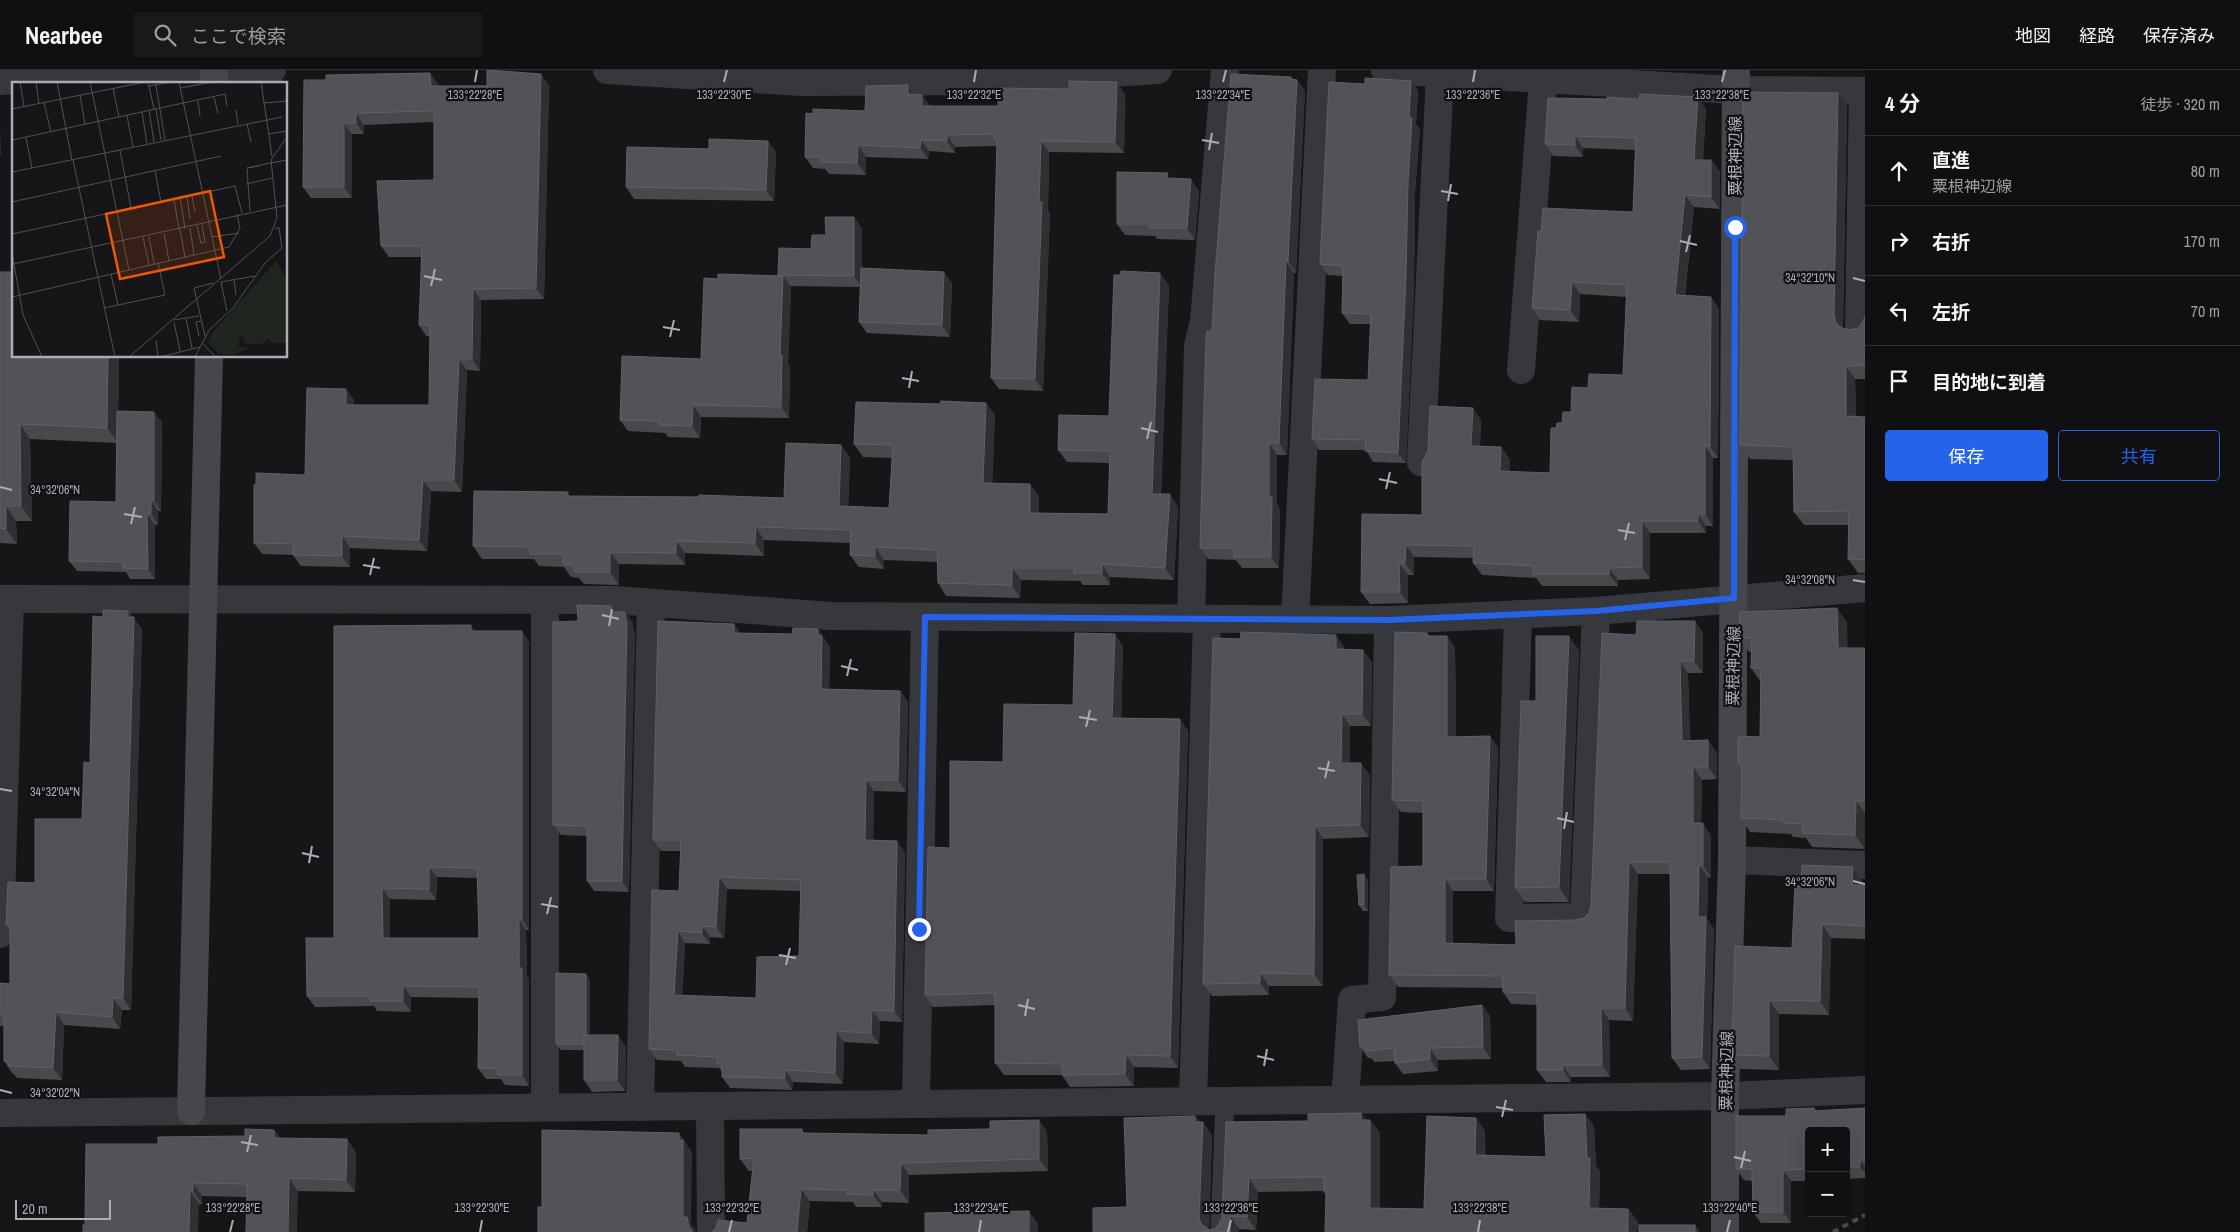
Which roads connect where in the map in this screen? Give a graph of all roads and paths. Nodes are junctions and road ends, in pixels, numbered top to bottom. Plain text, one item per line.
1 (272, 70) edge
2 (607, 70) edge
3 (1158, 70) edge
4 (1225, 70) edge
5 (1322, 70) edge
6 (1385, 70) edge
7 (214, 75) edge
8 (1440, 75) junction
9 (986, 76) edge
10 (1543, 80) junction
11 (1736, 80) edge
12 (0, 81) edge
13 (1864, 91) edge
14 (1859, 328) edge
15 (209, 358) edge
16 (1521, 370) dead end
17 (1421, 462) edge
18 (1865, 588) edge
19 (1734, 598) junction
20 (5, 599) edge
21 (204, 600) junction
22 (545, 600) junction
23 (651, 603) junction
24 (1596, 611) junction
25 (1518, 614) junction
26 (925, 617) junction
27 (1199, 619) junction
28 (1295, 620) junction
29 (1388, 620) junction
30 (1732, 860) junction
31 (1865, 865) edge
32 (0, 934) edge
33 (1865, 1090) edge
34 (1725, 1096) junction
35 (1345, 1100) junction
36 (1193, 1101) junction
37 (1225, 1101) junction
38 (916, 1104) junction
39 (710, 1106) junction
40 (545, 1107) junction
41 (640, 1107) junction
42 (191, 1111) junction
43 (0, 1113) edge
44 (711, 1232) edge
45 (1220, 1232) edge
46 (1725, 1232) edge

1 - 7 street
2 - 9 street
3 - 9 street
4 - 27 street
5 - 28 street
6 - 8 street
7 - 12 street
8 - 10 street
8 - 17 street
10 - 11 street
10 - 16 street
11 - 13 street
11 - 19 main road, 粟根神辺線
13 - 14 street
15 - 21 main road
18 - 19 street
19 - 24 street
19 - 30 main road, 粟根神辺線
20 - 21 street
20 - 32 street
21 - 22 street
21 - 42 main road
22 - 23 street
22 - 40 street
23 - 26 street
23 - 41 street
24 - 25 street
24 - 25 street
25 - 29 street
26 - 27 street
26 - 38 street
27 - 28 street
27 - 36 street
28 - 29 street
29 - 35 street
30 - 31 street
30 - 34 main road, 粟根神辺線
33 - 34 street
34 - 35 street
34 - 46 main road, 粟根神辺線
35 - 37 street
36 - 37 street
36 - 38 street
37 - 45 lane
38 - 39 street
39 - 41 street
39 - 44 street
40 - 41 street
40 - 42 street
42 - 43 street

